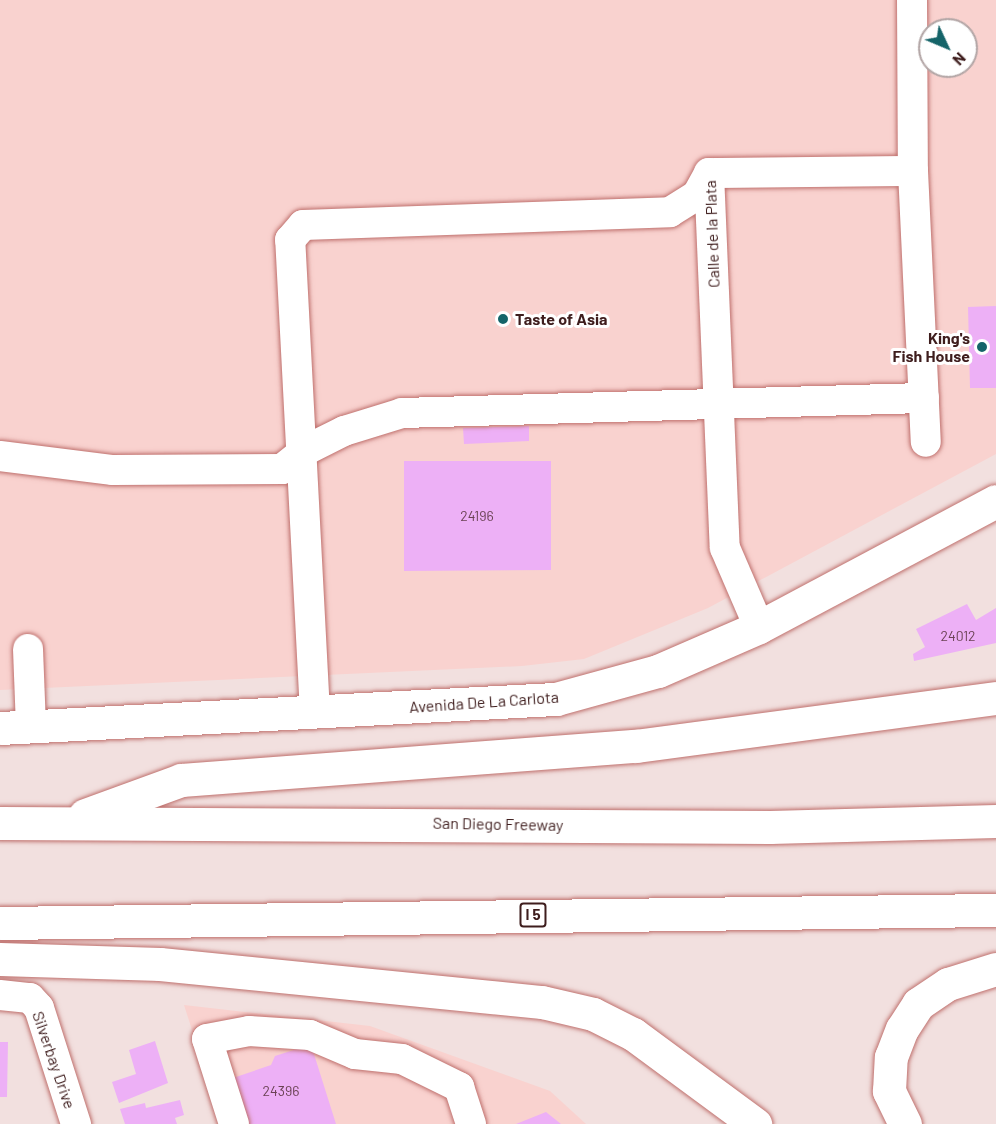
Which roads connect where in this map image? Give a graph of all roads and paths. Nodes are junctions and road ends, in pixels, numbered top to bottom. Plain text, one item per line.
1 (912, 0) edge
2 (913, 171) junction
3 (710, 172) junction
4 (924, 398) junction
5 (719, 404) junction
6 (926, 442) dead end
7 (304, 451) junction
8 (0, 456) edge
9 (996, 501) edge
10 (759, 627) junction
11 (28, 649) dead end
12 (996, 698) edge
13 (315, 713) junction
14 (15, 727) edge
15 (996, 820) edge
16 (67, 822) junction
17 (0, 823) edge
18 (996, 910) edge
19 (0, 923) edge
20 (0, 959) edge
21 (996, 969) edge
22 (0, 994) edge
23 (76, 1124) edge
24 (234, 1124) edge
25 (471, 1124) edge
26 (755, 1124) edge
27 (905, 1124) edge

1 - 2 street
2 - 3 street, Calle de la Plata
2 - 4 street
3 - 5 street, Calle de la Plata
3 - 7 street
4 - 5 street
4 - 6 street
5 - 7 street
5 - 10 street, Calle de la Plata
7 - 8 street
7 - 13 street
9 - 10 main road, Avenida De La Carlota
10 - 13 main road, Avenida De La Carlota
11 - 14 street
12 - 16 main road
13 - 14 main road, Avenida De La Carlota
15 - 16 main road, San Diego Freeway
16 - 17 main road, San Diego Freeway
18 - 19 main road, I 5
20 - 26 main road
21 - 27 main road
22 - 23 street, Silverbay Drive
24 - 25 street

